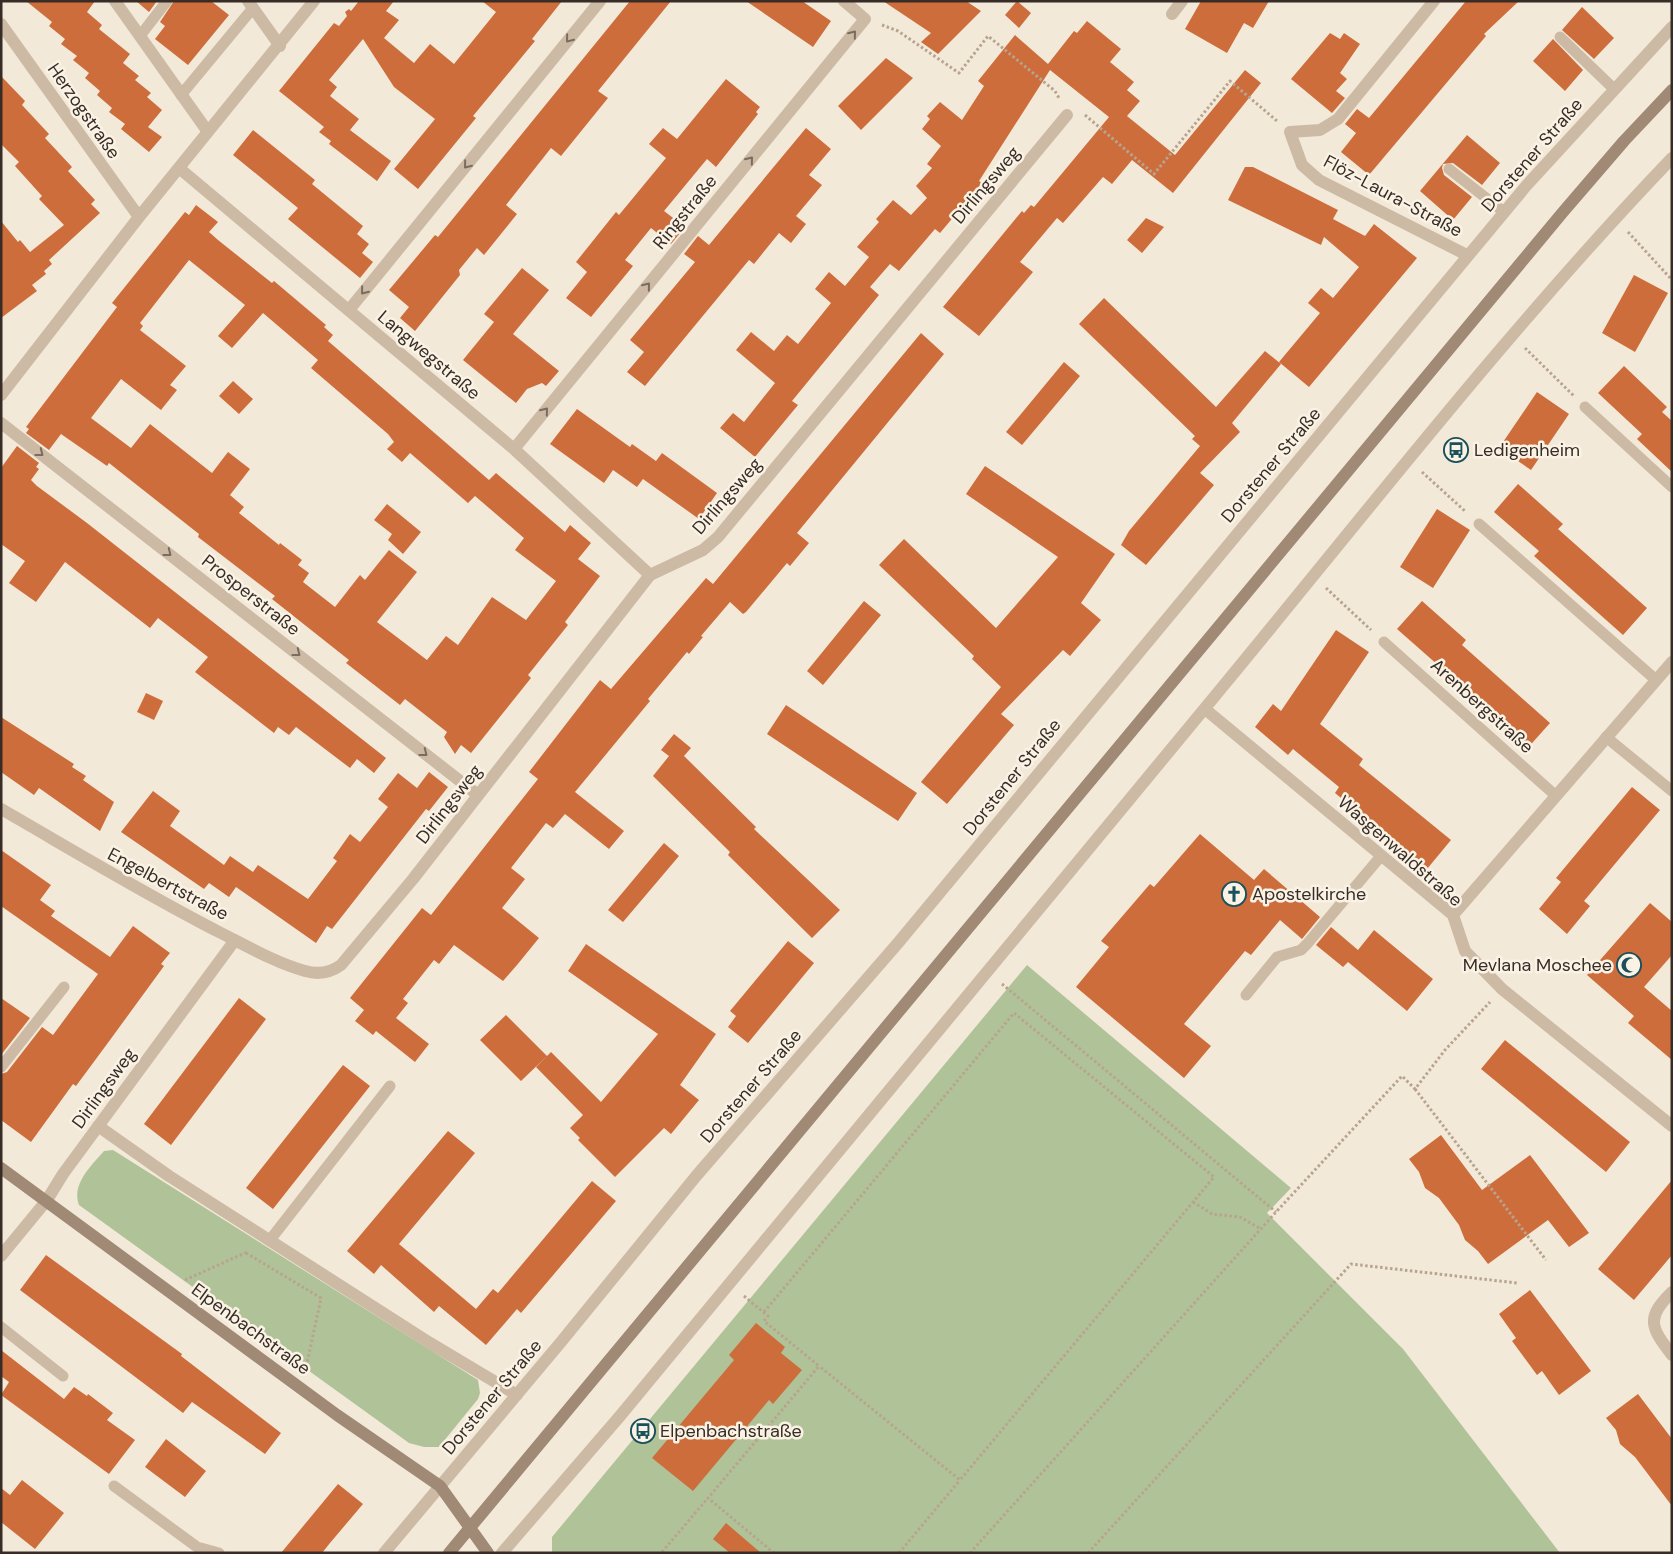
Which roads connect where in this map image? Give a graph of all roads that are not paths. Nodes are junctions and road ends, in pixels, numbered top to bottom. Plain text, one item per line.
1 (115, 1) edge
2 (167, 1) edge
3 (314, 1) edge
4 (600, 1) edge
5 (844, 1) edge
6 (1182, 1) edge
7 (1434, 1) edge
8 (251, 4) edge
9 (1172, 14) dead end
10 (1, 24) edge
11 (1672, 27) edge
12 (140, 36) junction
13 (1560, 37) dead end
14 (280, 46) junction
15 (1614, 89) junction
16 (1672, 90) edge
17 (181, 95) junction
18 (1067, 115) road end
19 (208, 132) junction
20 (1672, 158) edge
21 (179, 168) junction
22 (1449, 170) dead end
23 (1504, 212) junction
24 (139, 217) junction
25 (1468, 255) junction
26 (349, 310) junction
27 (1, 395) edge
28 (1585, 407) road end
29 (1, 423) edge
30 (514, 449) junction
31 (1672, 487) edge
32 (1479, 524) road end
33 (650, 576) junction
34 (1384, 642) road end
35 (1672, 662) edge
36 (1656, 680) junction
37 (1205, 709) junction
38 (1606, 737) junction
39 (1672, 791) edge
40 (478, 795) junction
41 (1555, 795) junction
42 (1, 809) edge
43 (1381, 856) junction
44 (1453, 915) junction
45 (235, 940) junction
46 (326, 973) joint
47 (64, 987) dead end
48 (1246, 995) dead end
49 (1, 1067) edge
50 (390, 1086) dead end
51 (98, 1126) junction
52 (1672, 1126) edge
53 (1, 1168) edge
54 (47, 1200) junction
55 (270, 1240) junction
56 (1, 1256) edge
57 (1672, 1292) edge
58 (1, 1327) edge
59 (1672, 1355) edge
60 (63, 1376) dead end
61 (517, 1395) junction
62 (114, 1486) dead end
63 (440, 1486) junction
64 (469, 1529) junction
65 (219, 1553) edge
66 (384, 1553) edge
67 (449, 1553) edge
68 (488, 1553) edge
69 (502, 1553) edge

1 - 12 street
2 - 12 lane
3 - 14 street
4 -> 26 street
30 -> 5 street, Ringstraße
6 - 9 street
7 - 25 street, Flöz-Laura-Straße
8 - 14 street
8 - 17 lane
10 - 24 street, Herzogstraße
11 - 15 street, Dorstener Straße
12 - 17 street
13 - 15 lane
14 - 19 street
15 - 23 street, Dorstener Straße
16 - 64 main road
17 - 19 street
18 - 33 street, Dirlingsweg
19 - 21 street
20 - 37 street
21 - 24 street
21 - 26 street, Langwegstraße
22 - 23 lane
23 - 25 street, Dorstener Straße
24 - 27 street
25 - 61 street, Dorstener Straße
26 - 30 street, Langwegstraße
28 - 31 lane
29 -> 40 street, Prosperstraße
30 - 33 street, Langwegstraße
32 - 36 lane
33 - 40 street, Dirlingsweg
34 - 41 lane, Arenbergstraße
35 - 36 street
36 - 38 street
37 - 43 street, Wasgenwaldstraße
37 - 69 street
38 - 39 lane
38 - 41 street
40 - 46 street, Dirlingsweg
41 - 44 street
42 - 45 street, Engelbertstraße
43 - 44 street, Wasgenwaldstraße
43 - 48 lane
44 - 52 street, Wasgenwaldstraße
45 - 46 street, Engelbertstraße
45 - 51 street, Dirlingsweg
47 - 49 lane
50 - 55 lane
51 - 54 street, Dirlingsweg
51 - 55 street
53 - 54 main road, Elpenbachstraße
54 - 56 street, Dirlingsweg
54 - 63 main road, Elpenbachstraße
55 - 61 street
57 - 59 street
58 - 60 lane
61 - 63 street, Dorstener Straße
62 - 65 lane
63 - 64 main road, Elpenbachstraße
63 - 66 street, Dorstener Straße
64 - 67 main road
64 - 68 main road, Elpenbachstraße

